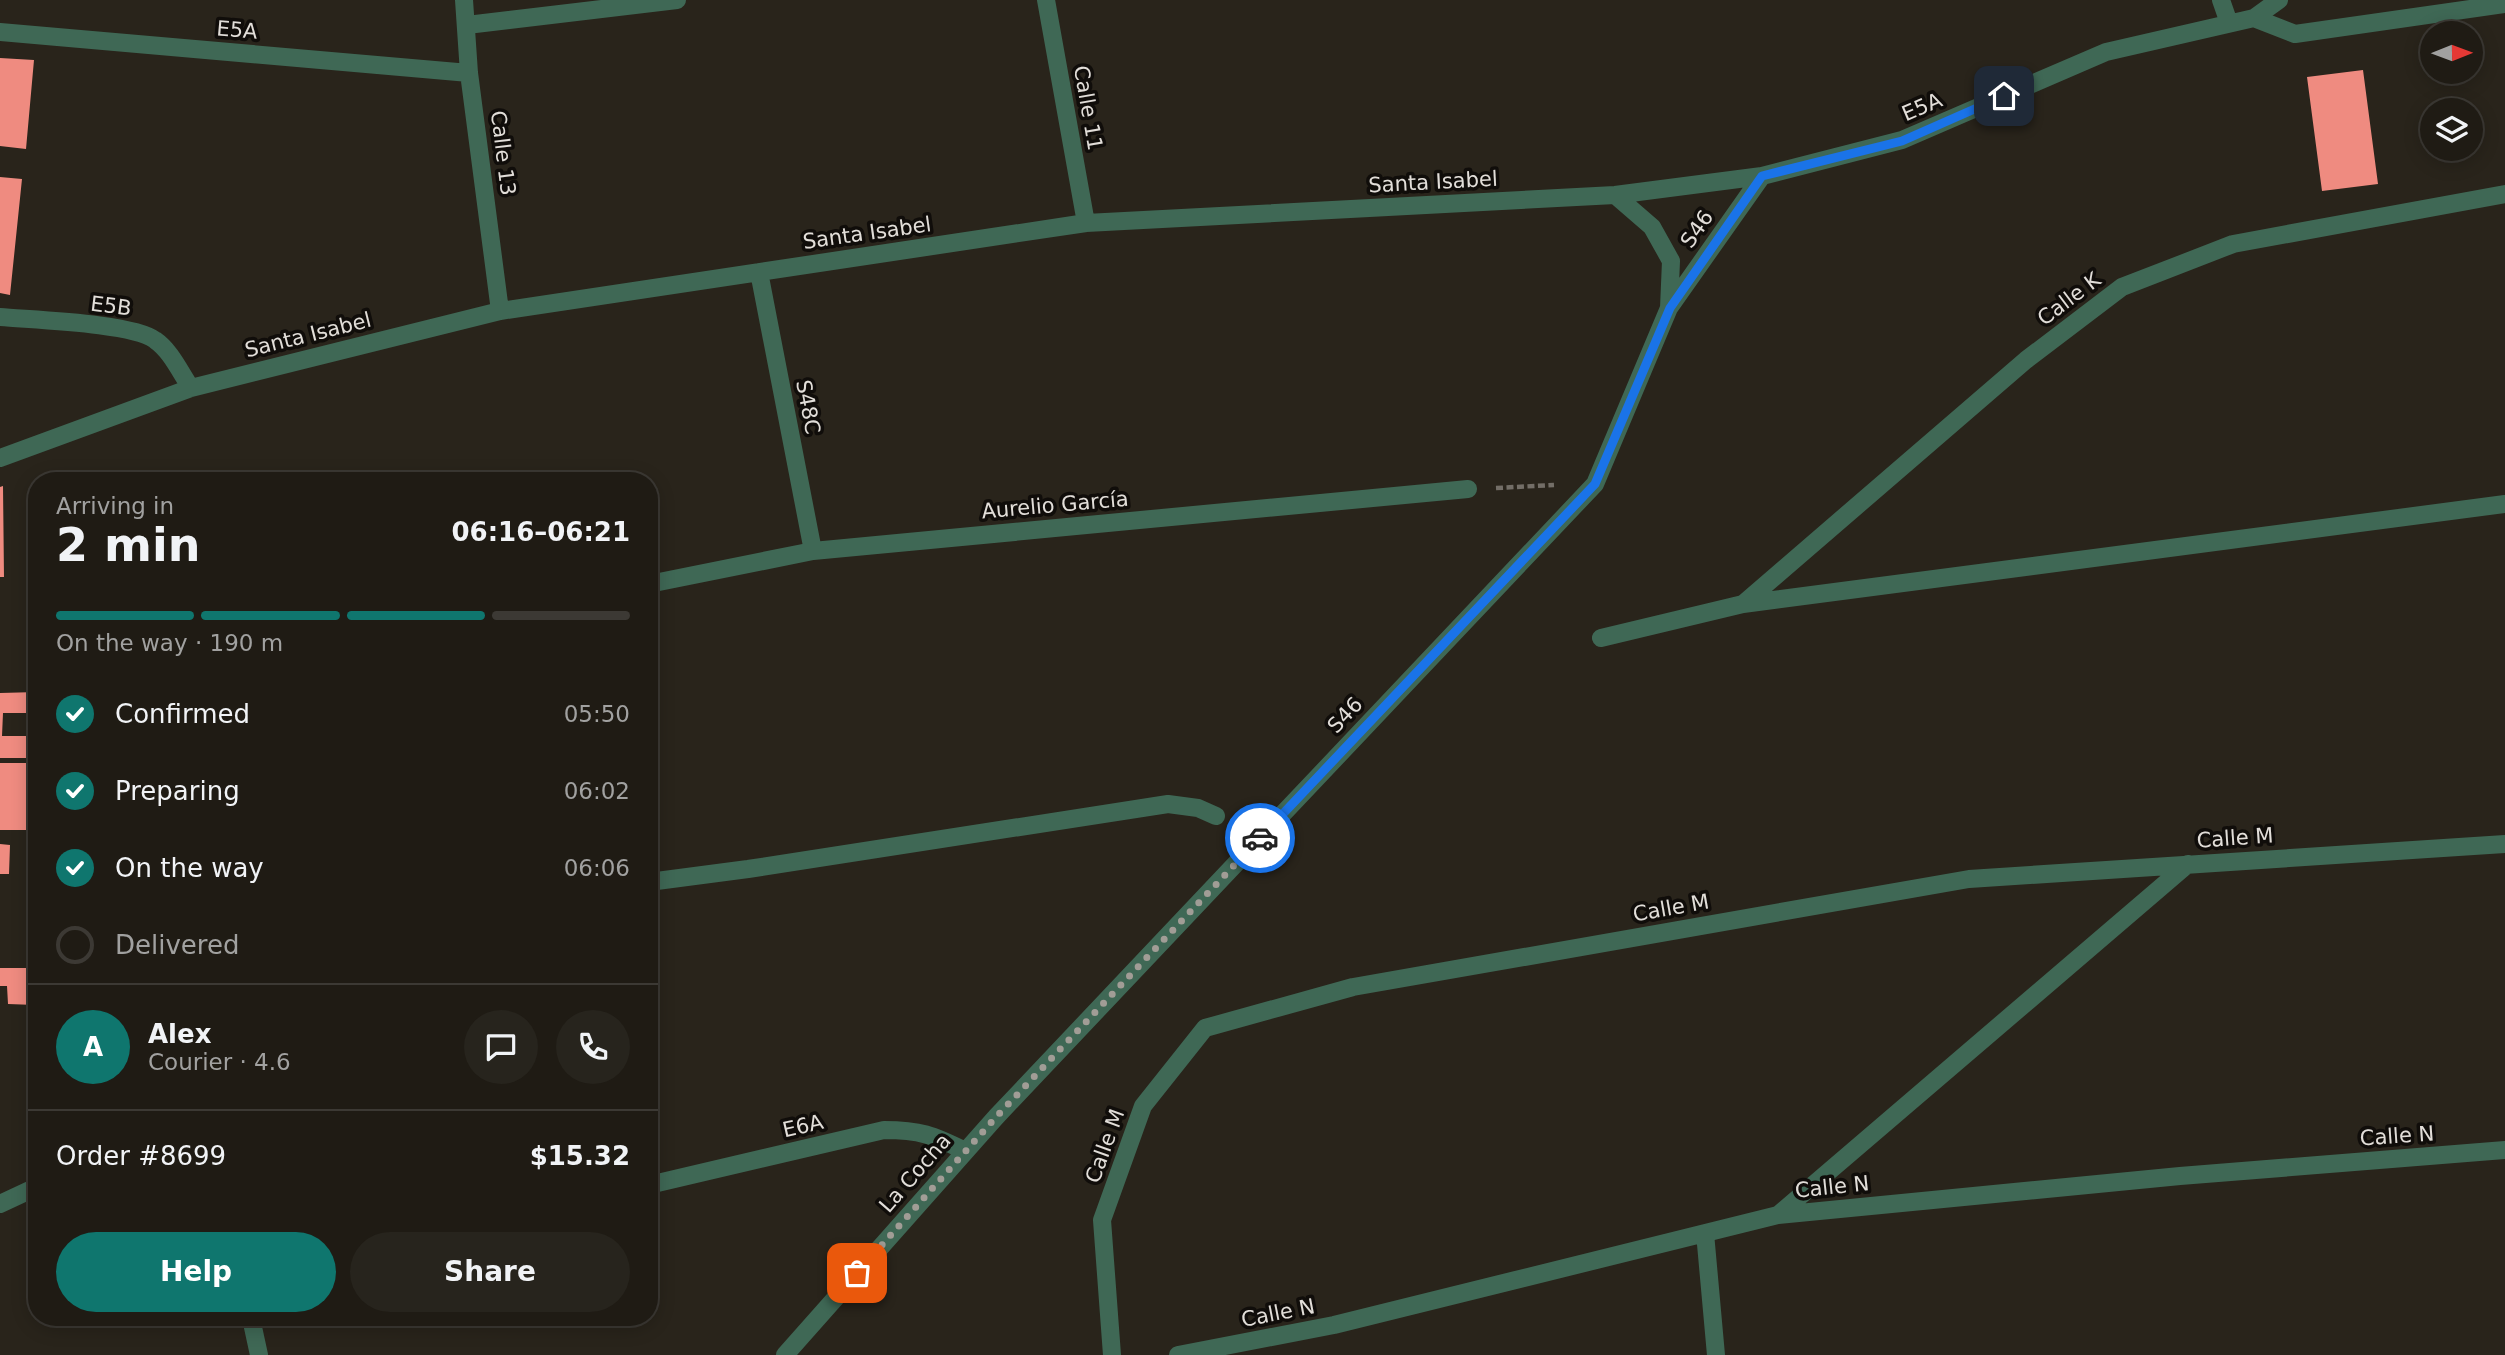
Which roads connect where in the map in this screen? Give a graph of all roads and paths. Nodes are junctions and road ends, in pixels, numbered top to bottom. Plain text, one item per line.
1 (464, 0) edge
2 (677, 0) edge
3 (1046, 0) edge
4 (2221, 0) edge
5 (2279, 0) edge
6 (2505, 4) edge
7 (2255, 18) junction
8 (2230, 23) junction
9 (467, 25) junction
10 (0, 32) edge
11 (469, 73) junction
12 (1762, 176) junction
13 (2505, 194) edge
14 (1615, 195) junction
15 (1086, 223) junction
16 (759, 272) junction
17 (1670, 308) junction
18 (500, 311) junction
19 (0, 317) edge
20 (191, 388) junction
21 (0, 458) edge
22 (1595, 484) junction
23 (1468, 489) joint
24 (2505, 504) edge
25 (813, 551) junction
26 (658, 582) edge
27 (1743, 604) junction
28 (1601, 638) dead end
29 (1216, 816) dead end
30 (2505, 844) edge
31 (2188, 864) junction
32 (658, 881) edge
33 (996, 1117) joint
34 (2505, 1150) edge
35 (965, 1151) junction
36 (658, 1183) edge
37 (28, 1191) edge
38 (0, 1204) edge
39 (1778, 1215) junction
40 (1705, 1233) junction
41 (253, 1326) edge
42 (259, 1355) edge
43 (785, 1355) edge
44 (1112, 1355) edge
45 (1178, 1355) edge
46 (1716, 1355) edge

1 - 9 street, Calle 13
2 - 9 street
3 - 15 street, Calle 11
4 - 8 street
5 - 7 street
6 - 7 street
7 - 8 street, E5A
8 - 12 street, E5A
9 - 11 street, Calle 13
10 - 11 street, E5A
11 - 18 street, Calle 13
12 - 14 street, Santa Isabel
12 - 17 street, S46
13 - 27 street, Calle K
14 - 15 street, Santa Isabel
14 - 17 street, S46
15 - 16 street, Santa Isabel
16 - 18 street, Santa Isabel
16 - 25 street, S48C
17 - 22 street, S46
18 - 20 street, Santa Isabel
19 - 20 street, E5B
20 - 21 street, Santa Isabel
22 - 23 path
22 - 33 street, S46
23 - 25 street, Aurelio García
24 - 27 street, Calle K
25 - 26 street, Aurelio García
27 - 28 street, Calle K
29 - 32 street
30 - 31 street, Calle M
31 - 39 street
31 - 44 street, Calle M
33 - 35 street, La Cocha
34 - 39 street, Calle N
35 - 36 street, E6A
35 - 43 street, La Cocha
37 - 38 street
39 - 40 street, Calle N
40 - 45 street, Calle N
40 - 46 street
41 - 42 street

